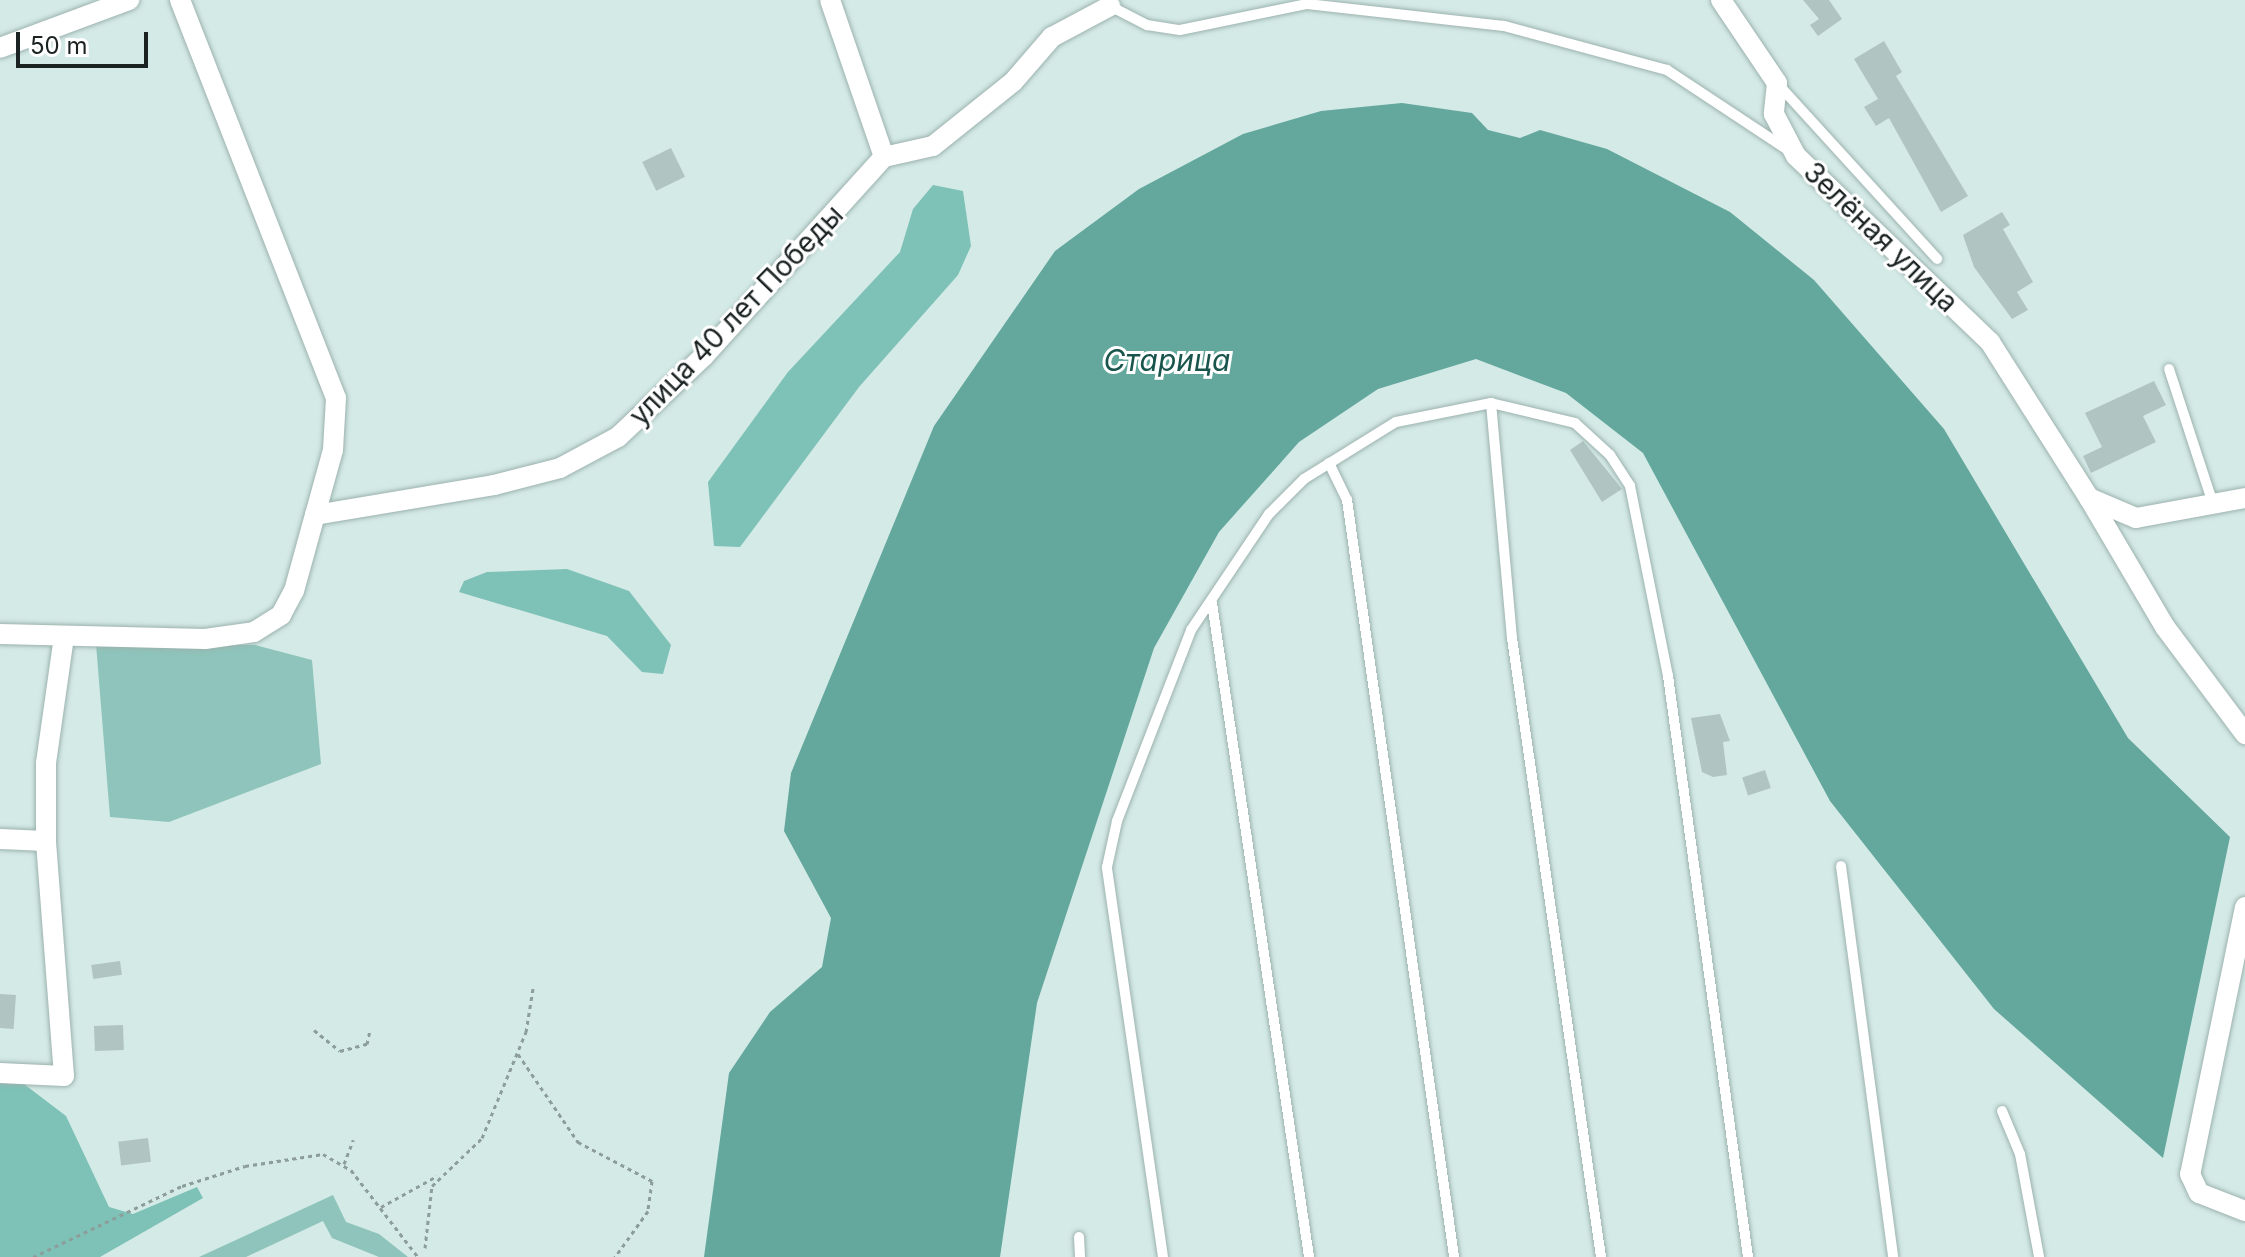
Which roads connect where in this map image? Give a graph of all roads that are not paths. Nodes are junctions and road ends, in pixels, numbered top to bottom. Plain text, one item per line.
1 (129, 0) edge
2 (180, 0) edge
3 (830, 0) edge
4 (1721, 0) edge
5 (1110, 6) joint
6 (0, 48) edge
7 (1777, 83) junction
8 (1796, 156) junction
9 (884, 157) junction
10 (1937, 259) dead end
11 (2169, 369) dead end
12 (1491, 403) junction
13 (1329, 463) junction
14 (2089, 498) junction
15 (2245, 498) edge
16 (2214, 505) junction
17 (315, 515) junction
18 (1212, 603) junction
19 (0, 634) edge
20 (64, 637) junction
21 (2245, 734) edge
22 (0, 839) edge
23 (46, 841) junction
24 (1841, 866) dead end
25 (2245, 907) edge
26 (0, 1073) edge
27 (2002, 1111) dead end
28 (2245, 1211) edge
29 (1079, 1237) dead end
30 (1080, 1257) edge
31 (1163, 1257) edge
32 (1309, 1257) edge
33 (1454, 1257) edge
34 (1601, 1257) edge
35 (1748, 1257) edge
36 (1893, 1257) edge
37 (2039, 1257) edge

1 - 6 street
2 - 17 street
3 - 9 street
4 - 7 street
5 - 8 lane
5 - 9 street
7 - 8 street, Зелёная улица
7 - 10 lane
8 - 14 street, Зелёная улица
9 - 17 street, улица 40 лет Победы
11 - 16 lane
12 - 13 lane
12 - 34 lane
12 - 35 lane
13 - 18 lane
13 - 33 lane
14 - 16 street
14 - 21 street, Зелёная улица
15 - 16 street
17 - 20 street
18 - 31 lane
18 - 32 lane
19 - 20 street
20 - 23 street
22 - 23 street
23 - 26 street
24 - 36 lane
25 - 28 street
27 - 37 lane
29 - 30 lane

